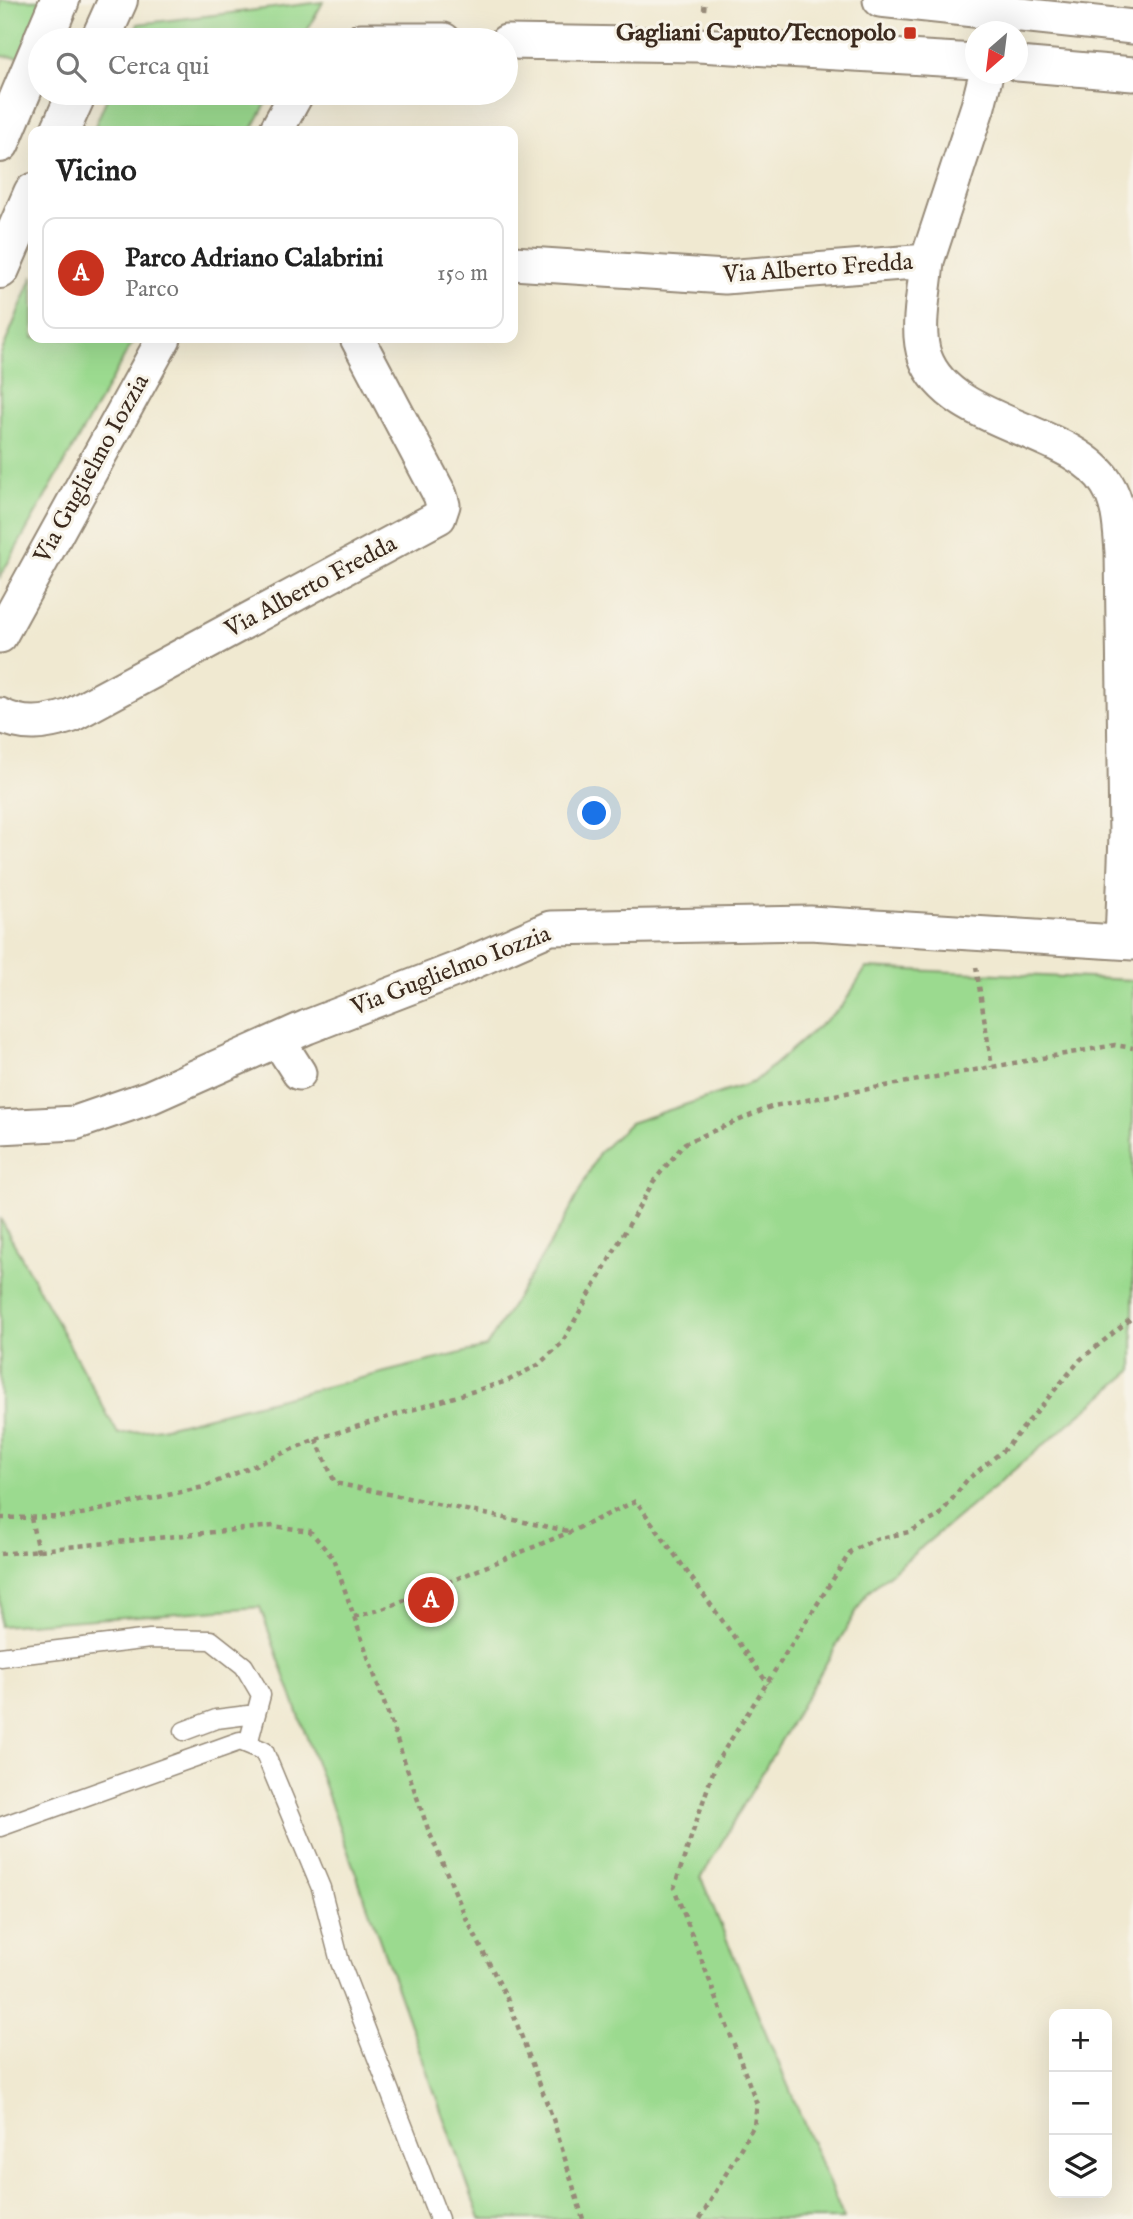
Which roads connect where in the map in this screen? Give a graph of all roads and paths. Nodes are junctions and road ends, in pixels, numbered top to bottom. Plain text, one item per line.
1 (60, 0) edge
2 (118, 0) edge
3 (880, 0) edge
4 (1133, 27) edge
5 (48, 28) edge
6 (105, 28) edge
7 (518, 41) edge
8 (965, 60) edge
9 (1028, 65) edge
10 (1133, 74) edge
11 (28, 76) edge
12 (984, 84) edge
13 (72, 105) edge
14 (290, 105) edge
15 (62, 126) edge
16 (279, 126) edge
17 (0, 143) edge
18 (28, 205) edge
19 (927, 261) junction
20 (518, 263) edge
21 (0, 269) edge
22 (161, 343) edge
23 (360, 343) edge
24 (0, 636) edge
25 (0, 715) edge
26 (1127, 942) edge
27 (975, 960) dead end
28 (278, 1040) junction
29 (1133, 1048) edge
30 (992, 1067) junction
31 (299, 1073) dead end
32 (0, 1127) edge
33 (1133, 1317) edge
34 (316, 1439) junction
35 (0, 1518) edge
36 (31, 1518) junction
37 (570, 1532) junction
38 (38, 1552) junction
39 (0, 1554) edge
40 (354, 1617) junction
41 (0, 1657) edge
42 (768, 1684) junction
43 (256, 1714) junction
44 (184, 1731) dead end
45 (248, 1744) junction
46 (0, 1828) edge
47 (439, 2219) edge
48 (583, 2219) edge
49 (700, 2219) edge

1 - 5 main road
2 - 6 main road
3 - 4 street
7 - 8 street
9 - 10 street
11 - 17 main road
12 - 19 street
13 - 15 main road
14 - 16 street
18 - 21 main road
19 - 20 street, Via Alberto Fredda
19 - 26 street, Via Alberto Fredda
22 - 24 street, Via Guglielmo Iozzia
23 - 25 street, Via Alberto Fredda
26 - 28 street, Via Guglielmo Iozzia
27 - 30 path
28 - 31 street
28 - 32 street, Via Guglielmo Iozzia
29 - 30 path
30 - 34 path
33 - 42 path
34 - 36 path
34 - 37 path
35 - 36 path
36 - 38 path
37 - 40 path
37 - 42 path
38 - 39 path
38 - 40 path
40 - 48 path
41 - 43 lane
42 - 49 path
43 - 44 lane
43 - 45 lane
45 - 46 lane
45 - 47 lane

